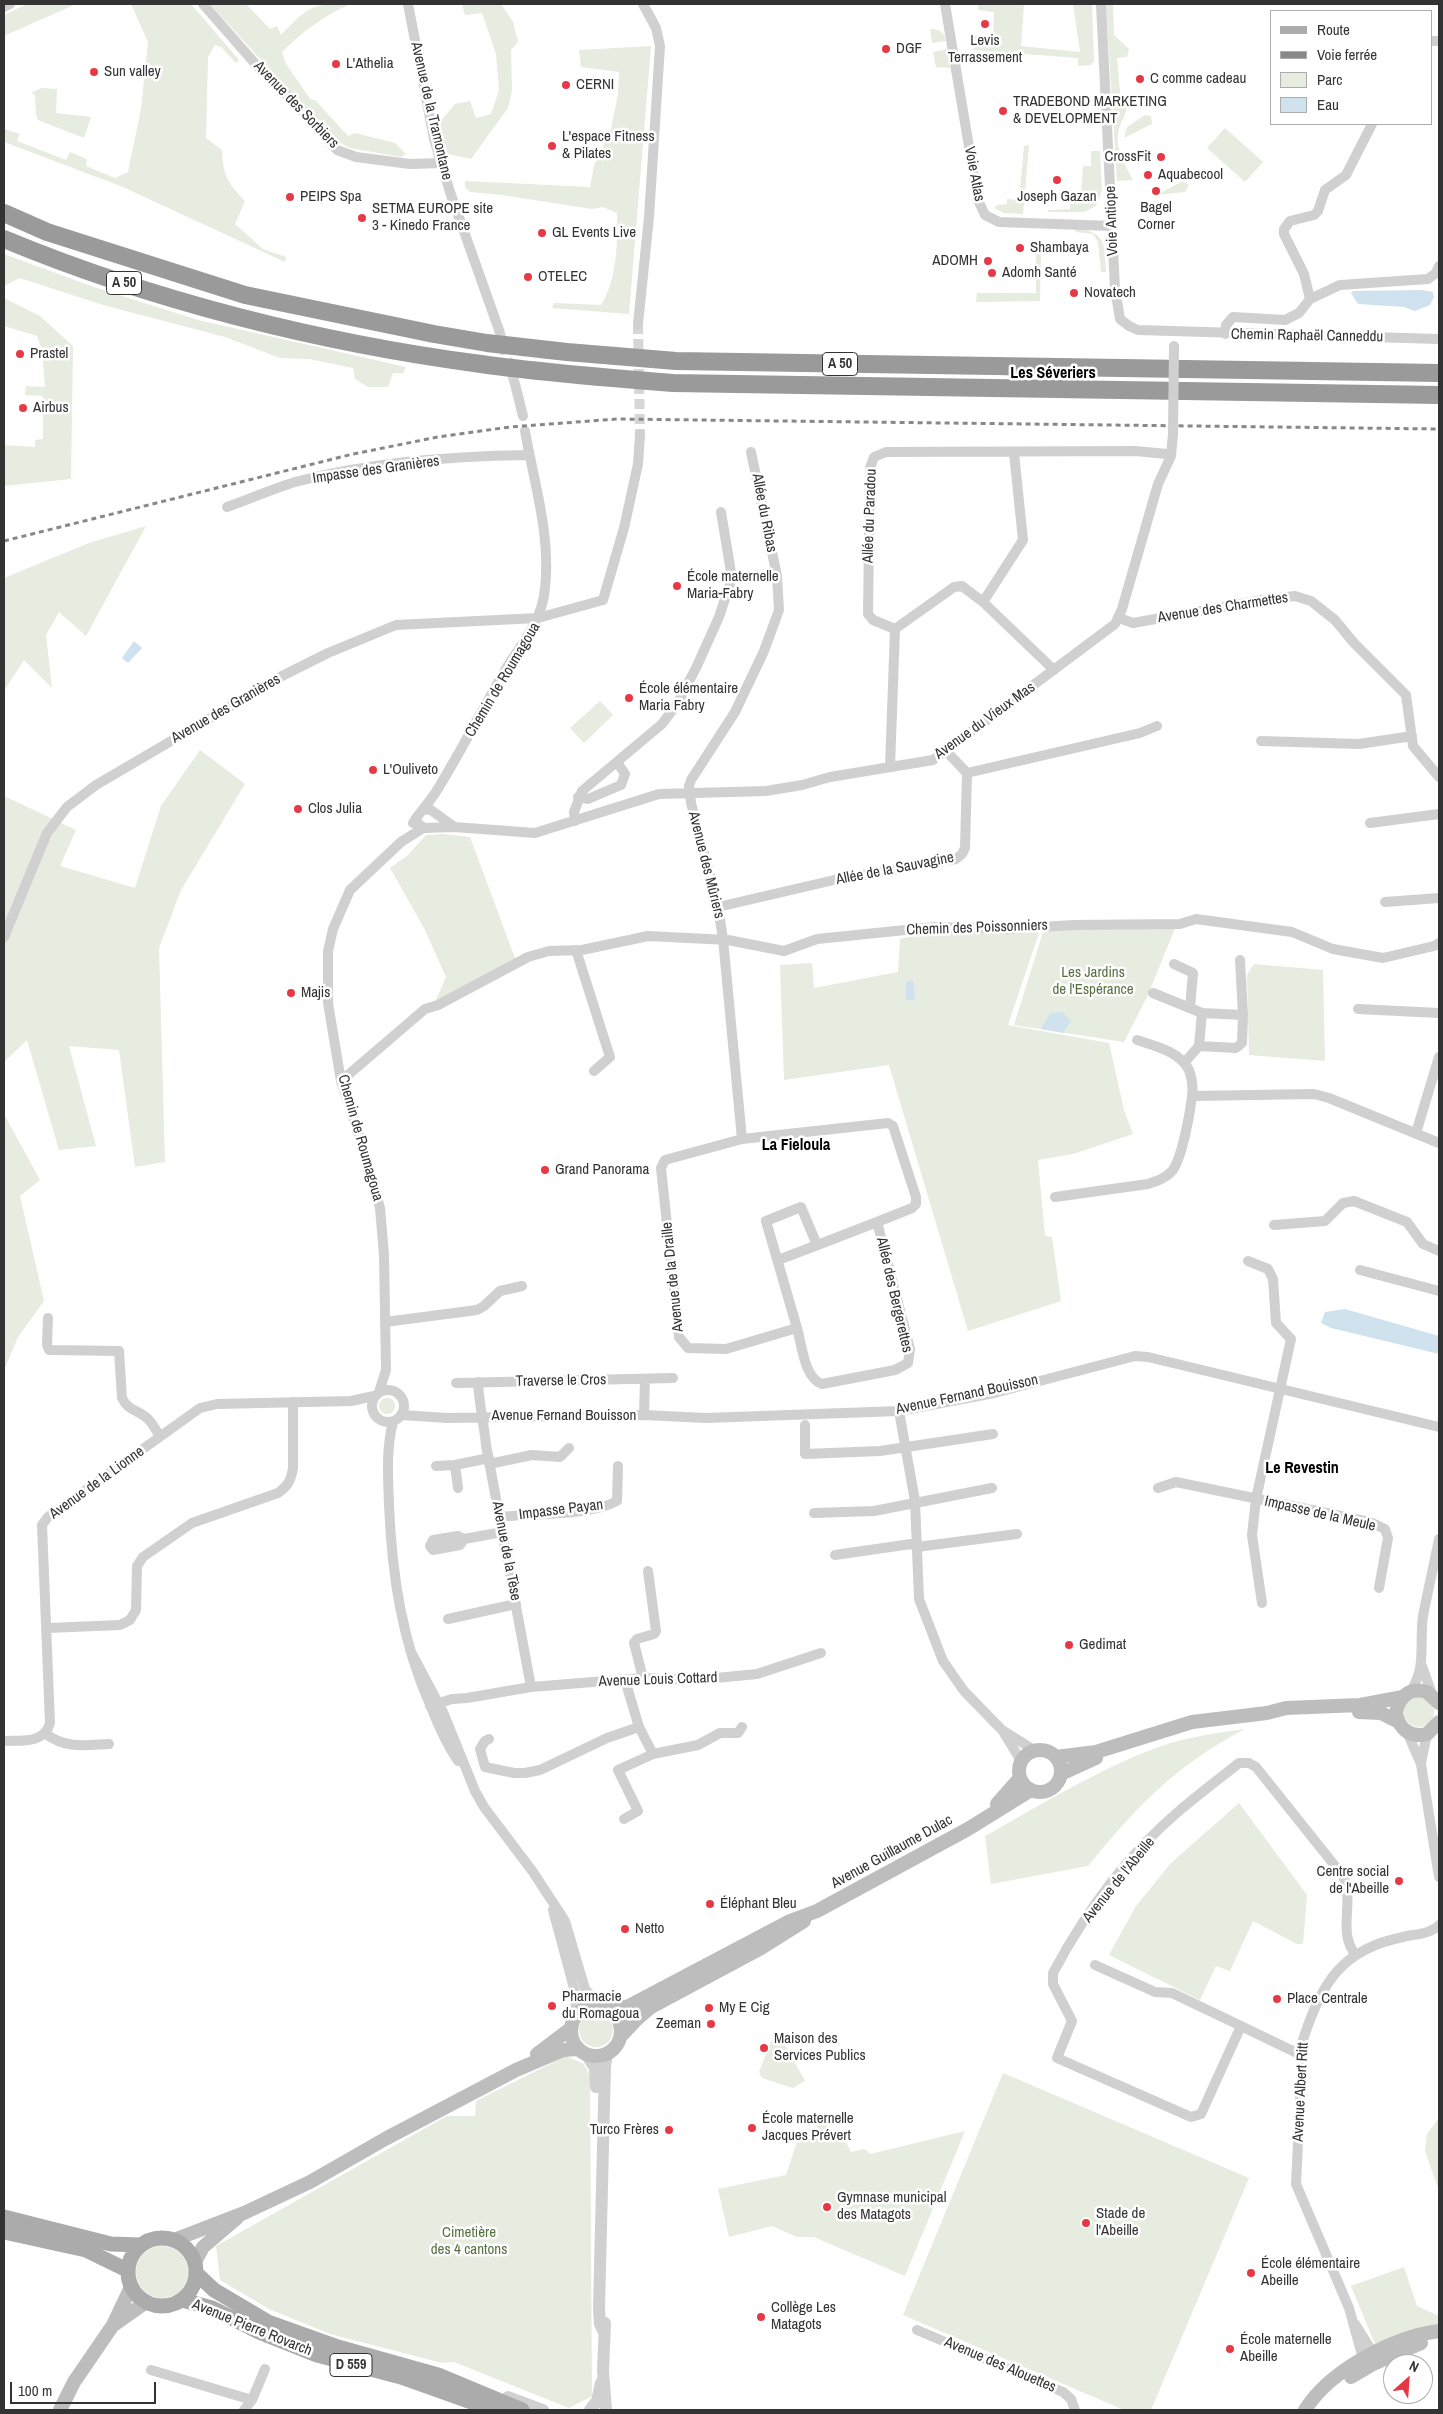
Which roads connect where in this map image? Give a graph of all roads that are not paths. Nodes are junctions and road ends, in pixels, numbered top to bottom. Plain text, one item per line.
1 (10, 4) edge
2 (203, 4) edge
3 (408, 4) edge
4 (643, 4) edge
5 (944, 4) edge
6 (1101, 4) edge
7 (4, 7) edge
8 (1371, 125) edge
9 (441, 163) junction
10 (4, 213) edge
11 (1112, 226) junction
12 (4, 239) edge
13 (1439, 266) edge
14 (1310, 299) junction
15 (638, 324) tunnel mouth
16 (499, 330) tunnel mouth
17 (1174, 331) junction
18 (1225, 334) junction
19 (1439, 339) edge
20 (1439, 373) edge
21 (515, 384) tunnel mouth
22 (1439, 395) edge
23 (523, 416) dead end
24 (525, 431) dead end
25 (640, 436) tunnel mouth
26 (751, 452) dead end
27 (1014, 453) junction
28 (529, 455) junction
29 (1171, 456) junction
30 (227, 507) dead end
31 (721, 512) dead end
32 (983, 602) junction
33 (538, 618) junction
34 (1119, 618) junction
35 (895, 629) junction
36 (1054, 670) junction
37 (1157, 726) dead end
38 (1412, 736) junction
39 (1262, 741) dead end
40 (947, 752) junction
41 (617, 762) junction
42 (890, 767) junction
43 (967, 773) junction
44 (1439, 777) edge
45 (690, 792) junction
46 (578, 797) junction
47 (431, 812) junction
48 (1439, 814) edge
49 (416, 818) junction
50 (575, 821) junction
51 (1370, 823) dead end
52 (426, 827) junction
53 (454, 827) junction
54 (401, 842) junction
55 (1439, 898) edge
56 (1385, 902) dead end
57 (718, 907) junction
58 (4, 937) edge
59 (723, 939) junction
60 (1439, 942) edge
61 (576, 950) junction
62 (1240, 960) dead end
63 (1174, 964) dead end
64 (1154, 993) dead end
65 (1190, 1008) junction
66 (1358, 1010) dead end
67 (1202, 1013) junction
68 (1439, 1013) edge
69 (1243, 1015) junction
70 (1137, 1040) dead end
71 (1199, 1046) junction
72 (1439, 1057) edge
73 (1184, 1063) junction
74 (594, 1071) dead end
75 (341, 1081) junction
76 (1193, 1096) junction
77 (1416, 1133) junction
78 (742, 1139) junction
79 (1439, 1143) edge
80 (1055, 1197) dead end
81 (877, 1222) junction
82 (1274, 1225) dead end
83 (817, 1245) junction
84 (1439, 1250) edge
85 (778, 1260) junction
86 (1248, 1260) dead end
87 (1360, 1270) dead end
88 (522, 1286) dead end
89 (1439, 1290) edge
90 (48, 1318) dead end
91 (385, 1322) junction
92 (797, 1328) junction
93 (386, 1370) junction
94 (674, 1378) dead end
95 (644, 1379) junction
96 (478, 1382) junction
97 (456, 1383) dead end
98 (1279, 1389) junction
99 (397, 1392) junction
100 (377, 1394) junction
101 (351, 1400) junction
102 (293, 1402) junction
103 (404, 1403) junction
104 (899, 1411) junction
105 (372, 1413) junction
106 (402, 1415) junction
107 (424, 1415) junction
108 (482, 1416) junction
109 (644, 1416) junction
110 (380, 1421) junction
111 (393, 1422) junction
112 (805, 1425) dead end
113 (1439, 1427) edge
114 (993, 1434) dead end
115 (160, 1436) junction
116 (388, 1443) junction
117 (569, 1448) dead end
118 (906, 1448) junction
119 (489, 1461) junction
120 (455, 1465) junction
121 (436, 1466) dead end
122 (618, 1466) dead end
123 (458, 1488) dead end
124 (992, 1488) dead end
125 (1158, 1488) dead end
126 (1256, 1499) junction
127 (915, 1501) junction
128 (814, 1512) dead end
129 (500, 1517) junction
130 (503, 1532) junction
131 (1017, 1534) dead end
132 (464, 1539) dead end
133 (1439, 1540) edge
134 (917, 1547) junction
135 (836, 1555) dead end
136 (648, 1572) dead end
137 (1379, 1588) dead end
138 (1262, 1603) dead end
139 (516, 1604) junction
140 (448, 1619) dead end
141 (48, 1628) junction
142 (821, 1653) dead end
143 (1422, 1666) junction
144 (643, 1678) junction
145 (625, 1680) junction
146 (531, 1687) junction
147 (1407, 1694) junction
148 (1436, 1698) edge
149 (464, 1699) junction
150 (434, 1704) junction
151 (1267, 1713) junction
152 (439, 1715) junction
153 (1204, 1720) junction
154 (1398, 1722) junction
155 (1439, 1722) edge
156 (639, 1727) junction
157 (742, 1727) dead end
158 (1002, 1730) junction
159 (1407, 1732) junction
160 (46, 1734) junction
161 (1427, 1734) junction
162 (489, 1739) dead end
163 (4, 1741) edge
164 (109, 1744) dead end
165 (1034, 1750) junction
166 (653, 1754) junction
167 (1056, 1757) junction
168 (1021, 1761) junction
169 (1420, 1764) junction
170 (1061, 1774) junction
171 (1020, 1778) junction
172 (1031, 1790) junction
173 (985, 1818) junction
174 (624, 1819) dead end
175 (1439, 1877) edge
176 (551, 1902) junction
177 (1439, 1925) edge
178 (744, 1951) junction
179 (1355, 1954) junction
180 (1095, 1965) dead end
181 (605, 2008) junction
182 (576, 2015) junction
183 (1241, 2026) junction
184 (570, 2029) junction
185 (620, 2037) junction
186 (582, 2052) junction
187 (607, 2054) junction
188 (1301, 2055) junction
189 (516, 2070) junction
190 (602, 2156) junction
191 (244, 2213) junction
192 (4, 2217) edge
193 (4, 2232) edge
194 (174, 2240) junction
195 (140, 2245) junction
196 (196, 2268) junction
197 (128, 2270) junction
198 (131, 2287) junction
199 (182, 2300) junction
200 (146, 2302) junction
201 (113, 2326) junction
202 (917, 2330) dead end
203 (1439, 2331) edge
204 (1439, 2338) edge
205 (1370, 2358) junction
206 (265, 2369) dead end
207 (151, 2370) dead end
208 (603, 2370) junction
209 (455, 2381) junction
210 (252, 2400) junction
211 (60, 2410) edge
212 (244, 2410) edge
213 (494, 2410) edge
214 (522, 2410) edge
215 (544, 2410) edge
216 (590, 2410) edge
217 (606, 2410) edge
218 (1075, 2410) edge
219 (1305, 2410) edge

1 - 7 street
2 - 9 street, Avenue des Sorbiers
3 - 9 street, Avenue de la Tramontane
4 - 15 street
5 - 11 street, Voie Atlas
6 - 11 street, Voie Antiope
8 - 14 street
9 - 16 street, Avenue de la Tramontane
10 - 20 highway, A 50
11 - 17 street, Voie Antiope
12 - 22 highway, A 50
13 - 14 street
14 - 18 street
17 - 18 street, Chemin Raphaël Canneddu
17 - 29 street, bridge
18 - 19 street, Chemin Raphaël Canneddu
21 - 23 street
24 - 28 street
25 - 33 street, Chemin de Roumagoua
26 - 45 street, Allée du Ribas
27 - 29 street, Allée du Paradou
27 - 32 street
27 - 35 street, Allée du Paradou
28 - 30 street, Impasse des Granières
28 - 33 street
29 - 34 street
31 - 41 street
32 - 35 street
32 - 36 street
33 - 47 street, Chemin de Roumagoua
33 - 58 street, Avenue des Granières
34 - 36 street, Avenue du Vieux Mas
34 - 38 street, Avenue des Charmettes
35 - 42 street
36 - 40 street, Avenue du Vieux Mas
37 - 43 street
38 - 39 street
38 - 44 street, Avenue des Charmettes
40 - 42 street, Avenue du Vieux Mas
40 - 43 street
41 - 46 street
41 - 46 street
42 - 45 street, Avenue du Vieux Mas
43 - 57 street, Allée de la Sauvagine
45 - 50 street, Avenue du Vieux Mas
45 - 57 street, Avenue des Mûriers
46 - 50 street
47 - 49 street
47 - 52 street
47 - 53 street, Avenue du Vieux Mas
48 - 51 street
49 - 52 street
49 - 54 street, Chemin de Roumagoua
50 - 53 street, Avenue du Vieux Mas
52 - 53 street, Avenue du Vieux Mas
52 - 54 street, Chemin de Roumagoua
54 - 75 street, Chemin de Roumagoua
55 - 56 street
57 - 59 street, Avenue des Mûriers
59 - 60 street, Chemin des Poissonniers
59 - 61 street, Chemin des Poissonniers
59 - 78 street
61 - 74 street
61 - 75 street, Chemin des Poissonniers
62 - 69 street
63 - 65 street
64 - 65 street
65 - 67 street
66 - 68 street
67 - 69 street
67 - 71 street
69 - 71 street
70 - 73 street
71 - 73 street
72 - 77 street
73 - 76 street
75 - 91 street, Chemin de Roumagoua
76 - 77 street
76 - 80 street
77 - 79 street
78 - 81 street, Avenue de la Draille
78 - 92 street, Avenue de la Draille
81 - 83 street, Avenue de la Draille
81 - 92 street, Allée des Bergerettes
82 - 84 street
83 - 85 street, Avenue de la Draille
83 - 85 street
85 - 92 street
86 - 98 street
87 - 89 street
88 - 91 street
90 - 115 street
91 - 93 street, Chemin de Roumagoua
93 - 99 street, Chemin de Roumagoua
93 - 100 street, Chemin de Roumagoua
94 - 95 street, Traverse le Cros
95 - 96 street, Traverse le Cros
95 - 109 street
96 - 97 street, Traverse le Cros
96 - 108 street
98 - 104 street, Avenue Fernand Bouisson
98 - 113 street, Avenue Fernand Bouisson
98 - 126 street
99 - 100 street
99 - 103 street
100 - 101 street, Avenue de la Lionne
100 - 105 street
101 - 102 street, Avenue de la Lionne
101 - 105 street
102 - 115 street, Avenue de la Lionne
102 - 141 street
103 - 106 street
103 - 107 street, Avenue Fernand Bouisson
104 - 109 street, Avenue Fernand Bouisson
104 - 118 street
105 - 110 street
106 - 107 street, Avenue Fernand Bouisson
106 - 111 street
107 - 108 street, Avenue Fernand Bouisson
108 - 109 street, Avenue Fernand Bouisson
108 - 119 street, Avenue de la Tèse
110 - 111 street
110 - 116 street
111 - 116 street
112 - 118 street
114 - 118 street
115 - 141 street, Avenue de la Lionne
116 - 150 street
117 - 119 street
118 - 127 street
119 - 120 street
119 - 129 street, Avenue de la Tèse
120 - 121 street
120 - 123 street
122 - 129 street, Impasse Payan
124 - 127 street
125 - 126 street
126 - 137 street, Impasse de la Meule
126 - 138 street
127 - 128 street
127 - 134 street
129 - 130 street, Avenue de la Tèse
130 - 132 street
130 - 139 street, Avenue de la Tèse
131 - 134 street
133 - 143 street
134 - 135 street
134 - 158 street
136 - 144 street
139 - 140 street
139 - 146 street, Avenue de la Tèse
141 - 160 street, Avenue de la Lionne
142 - 144 street, Avenue Louis Cottard
143 - 147 street
143 - 148 street
144 - 145 street, Avenue Louis Cottard
145 - 146 street, Avenue Louis Cottard
145 - 156 street
146 - 149 street, Avenue Louis Cottard
147 - 148 main road, Avenue Guillaume Dulac
147 - 151 main road, Avenue Guillaume Dulac
147 - 154 main road
149 - 150 street, Avenue Louis Cottard
149 - 152 street, Avenue Louis Cottard
150 - 152 street
151 - 153 main road, Avenue Guillaume Dulac
151 - 154 main road, Avenue Guillaume Dulac
152 - 176 street
153 - 167 main road, Avenue Guillaume Dulac
153 - 170 main road, Avenue Guillaume Dulac
154 - 159 main road
155 - 161 main road
156 - 162 street
156 - 166 street
157 - 166 street
158 - 165 street
158 - 168 street
159 - 161 main road
159 - 169 street
160 - 163 street
160 - 164 street
161 - 169 street
165 - 167 main road, Avenue Guillaume Dulac
165 - 168 main road
166 - 174 street
167 - 170 main road
168 - 171 main road
169 - 175 street
170 - 172 main road, Avenue Guillaume Dulac
171 - 172 main road
171 - 173 main road, Avenue Guillaume Dulac
172 - 173 main road, Avenue Guillaume Dulac
173 - 178 main road, Avenue Guillaume Dulac
176 - 181 street
176 - 182 street
177 - 179 street, Avenue Albert Ritt
178 - 181 main road, Avenue Guillaume Dulac
178 - 185 main road, Avenue Guillaume Dulac
179 - 183 street, Avenue de l'Abeille
179 - 188 street, Avenue Albert Ritt
180 - 183 street
181 - 182 main road
181 - 185 main road
182 - 184 main road
183 - 188 street
184 - 186 main road
184 - 189 main road
185 - 187 main road
186 - 187 main road
186 - 189 main road
186 - 190 street
187 - 190 street
188 - 205 street, Avenue Albert Ritt
189 - 191 main road
190 - 208 street
191 - 194 main road
191 - 196 main road
192 - 195 main road
193 - 197 main road
194 - 195 main road
194 - 196 main road
195 - 197 main road
196 - 199 main road
196 - 209 main road, Avenue Pierre Rovarch / D 559
197 - 198 main road
198 - 200 main road
198 - 201 main road
199 - 200 main road
199 - 213 main road, Avenue Pierre Rovarch / D 559
200 - 201 main road
201 - 211 main road
202 - 218 street, Avenue des Alouettes
203 - 205 main road
204 - 205 main road
205 - 219 main road
206 - 210 street
207 - 210 street
208 - 216 street
208 - 217 street
209 - 214 main road, Avenue Pierre Rovarch / D 559
209 - 215 street
210 - 212 street

